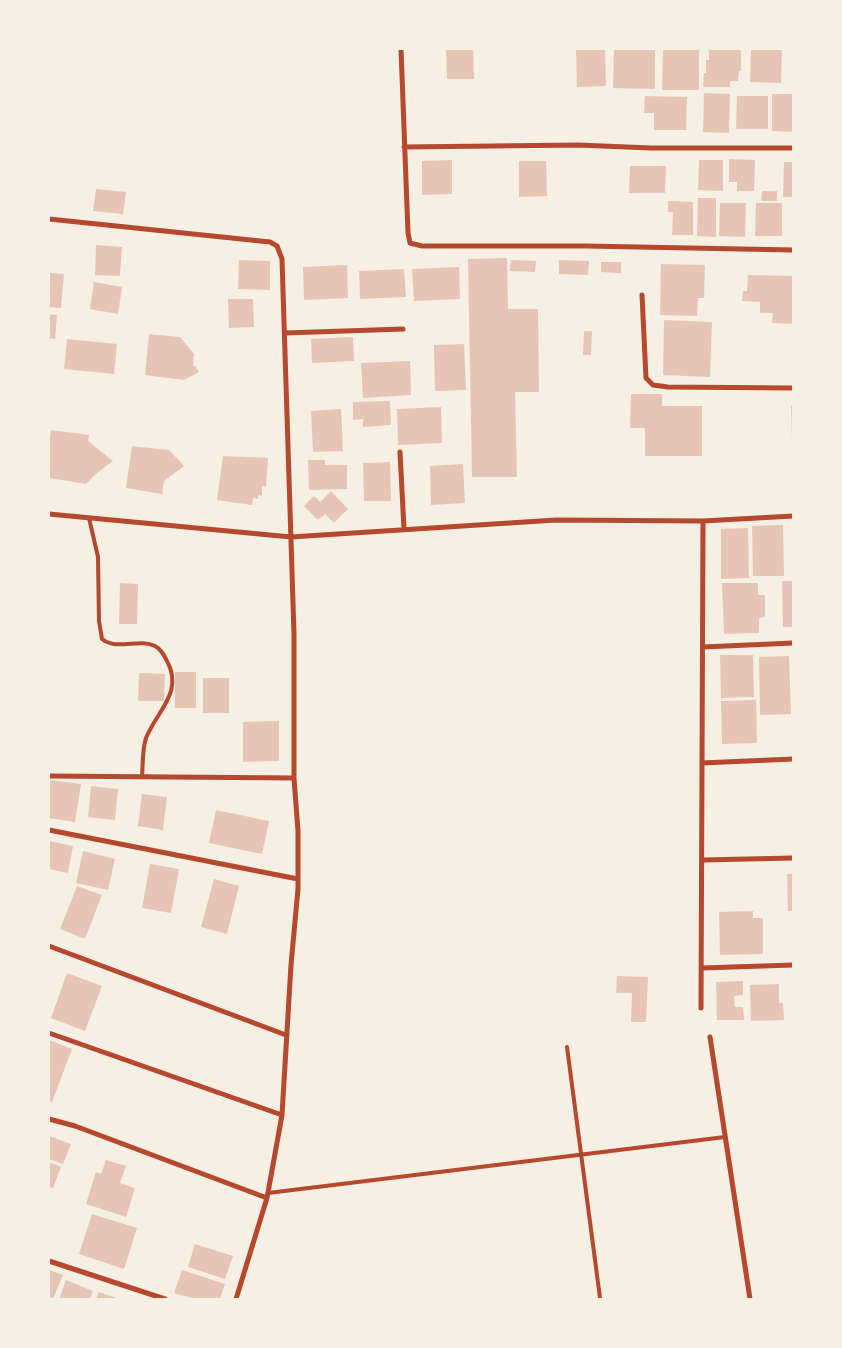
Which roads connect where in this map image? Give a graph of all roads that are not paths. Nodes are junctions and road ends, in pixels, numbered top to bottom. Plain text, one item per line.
1 (401, 49) edge
2 (404, 148) junction
3 (793, 148) edge
4 (49, 219) edge
5 (793, 250) edge
6 (642, 295) dead end
7 (404, 329) dead end
8 (285, 334) junction
9 (793, 388) edge
10 (400, 452) dead end
11 (49, 514) edge
12 (793, 516) edge
13 (89, 518) junction
14 (703, 521) junction
15 (404, 529) junction
16 (291, 536) junction
17 (793, 643) edge
18 (704, 647) junction
19 (793, 759) edge
20 (702, 763) junction
21 (49, 776) edge
22 (142, 777) junction
23 (294, 778) junction
24 (49, 830) edge
25 (793, 858) edge
26 (702, 860) junction
27 (298, 879) junction
28 (49, 946) edge
29 (793, 965) edge
30 (702, 968) junction
31 (702, 1008) dead end
32 (49, 1033) edge
33 (286, 1035) junction
34 (710, 1037) dead end
35 (567, 1047) dead end
36 (282, 1115) junction
37 (49, 1119) edge
38 (725, 1137) junction
39 (581, 1155) junction
40 (267, 1196) junction
41 (49, 1261) edge
42 (600, 1298) edge
43 (165, 1299) edge
44 (236, 1299) edge
45 (750, 1299) edge

1 - 2 street
2 - 3 street
2 - 5 street
4 - 8 street
6 - 9 street
7 - 8 street
8 - 16 street
10 - 15 street
11 - 13 street
12 - 14 street
13 - 16 street
13 - 22 lane
14 - 15 street
14 - 18 street
15 - 16 street
16 - 23 street
17 - 18 street
18 - 20 street
19 - 20 street
20 - 26 street
21 - 22 street
22 - 23 street
23 - 27 street
24 - 27 street
25 - 26 street
26 - 30 street
27 - 33 street
28 - 33 street
29 - 30 street
30 - 31 street
32 - 36 street
33 - 36 street
34 - 38 street
35 - 39 lane
36 - 40 street
37 - 40 street
38 - 39 lane
38 - 45 street
39 - 40 lane
39 - 42 lane
40 - 44 street
41 - 43 street

